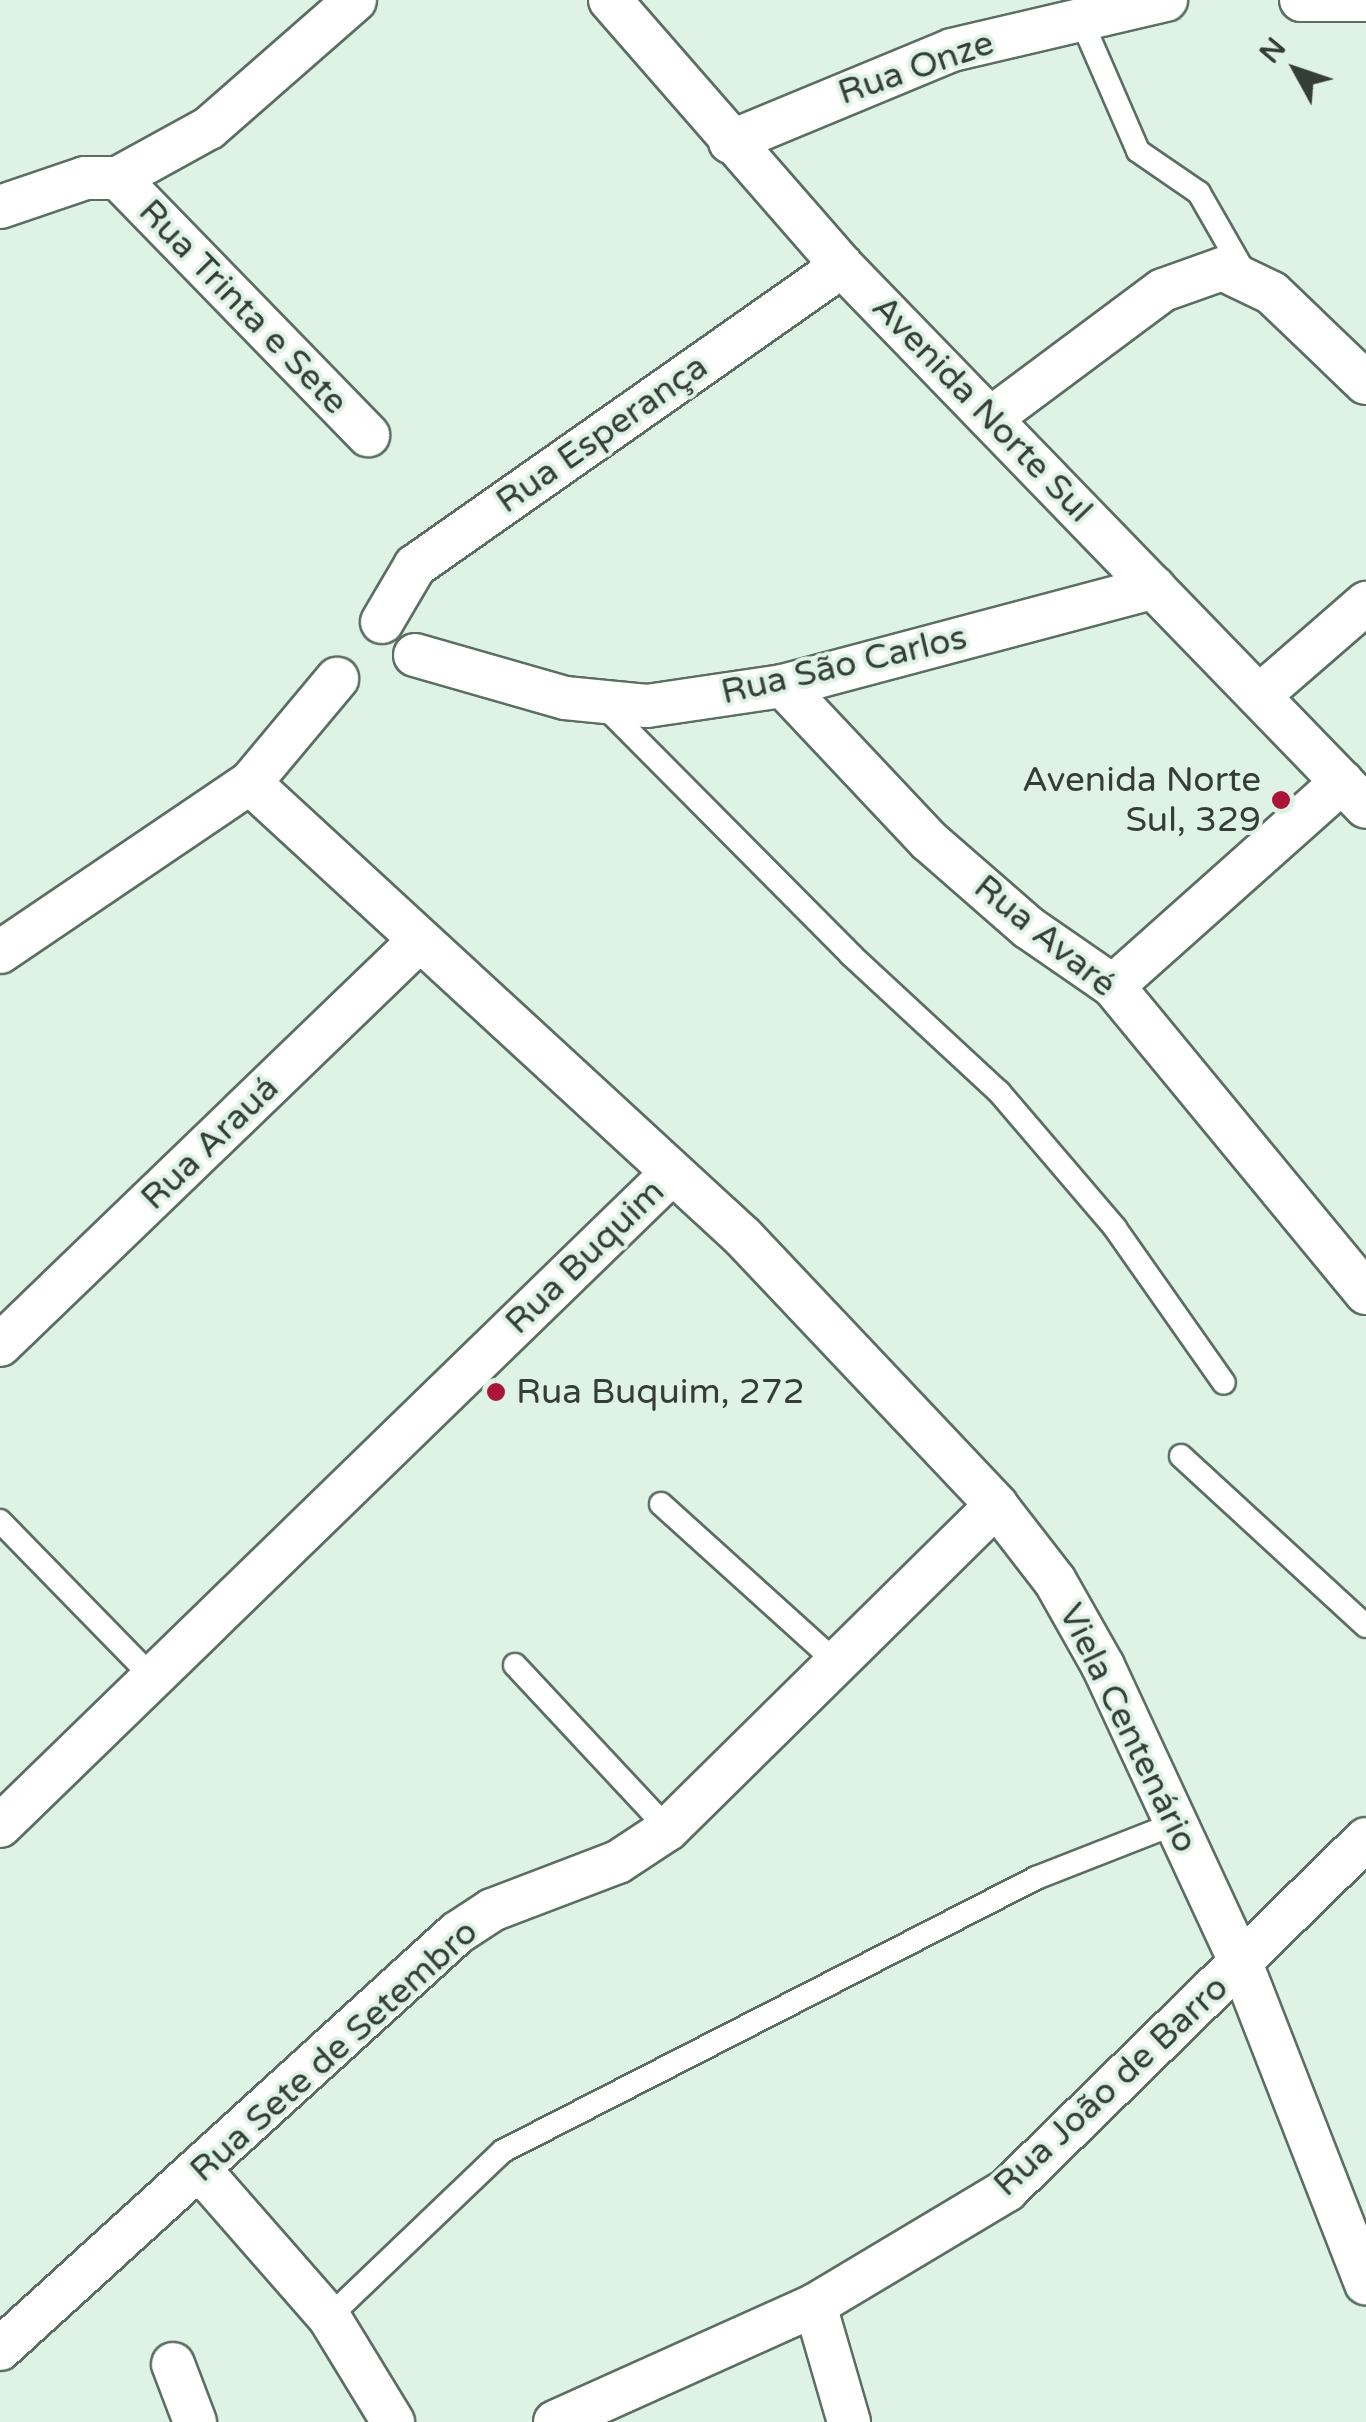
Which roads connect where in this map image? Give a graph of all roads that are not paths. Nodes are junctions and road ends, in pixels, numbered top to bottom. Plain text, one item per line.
1 (355, 0) edge
2 (610, 0) edge
3 (1166, 0) edge
4 (1301, 0) edge
5 (1366, 0) edge
6 (1080, 16) junction
7 (730, 142) junction
8 (118, 178) junction
9 (0, 207) edge
10 (842, 266) junction
11 (1246, 275) junction
12 (1366, 383) edge
13 (992, 418) junction
14 (368, 435) dead end
15 (1154, 586) junction
16 (1366, 602) edge
17 (382, 622) dead end
18 (415, 655) dead end
19 (338, 679) dead end
20 (784, 686) junction
21 (1258, 696) junction
22 (603, 705) junction
23 (250, 783) junction
24 (1354, 794) edge
25 (419, 941) junction
26 (0, 952) edge
27 (1113, 986) junction
28 (671, 1174) junction
29 (1366, 1294) edge
30 (0, 1345) edge
31 (1224, 1383) dead end
32 (1181, 1456) dead end
33 (662, 1504) dead end
34 (996, 1505) junction
35 (0, 1520) edge
36 (1366, 1626) edge
37 (836, 1662) junction
38 (515, 1665) dead end
39 (153, 1678) junction
40 (1174, 1824) junction
41 (0, 1826) edge
42 (668, 1829) junction
43 (1366, 1839) edge
44 (1242, 1963) junction
45 (201, 2171) junction
46 (1366, 2284) edge
47 (815, 2305) junction
48 (329, 2317) junction
49 (0, 2349) edge
50 (173, 2364) dead end
51 (195, 2422) edge
52 (392, 2422) edge
53 (554, 2422) edge
54 (849, 2422) edge

1 - 8 street
2 - 7 street, Avenida Norte Sul
3 - 6 street, Rua Onze
4 - 5 street
6 - 7 street, Rua Onze
6 - 11 lane
7 - 10 street, Avenida Norte Sul
8 - 9 street
8 - 14 street, Rua Trinta e Sete
10 - 13 street, Avenida Norte Sul
10 - 17 street, Rua Esperança
11 - 12 street
11 - 13 street
13 - 15 street, Avenida Norte Sul
15 - 20 street, Rua São Carlos
15 - 21 street, Avenida Norte Sul
16 - 21 street
18 - 22 street, Rua São Carlos
19 - 23 street
20 - 22 street, Rua São Carlos
20 - 27 street, Rua Avaré
21 - 24 street, Avenida Norte Sul
22 - 31 lane
23 - 25 street, Rua Buquim
23 - 26 street
24 - 27 street
25 - 28 street, Rua Buquim
25 - 30 street, Rua Arauá
27 - 29 street, Rua Avaré
28 - 34 street, Viela Centenário
28 - 39 street, Rua Buquim
32 - 36 lane
33 - 37 lane
34 - 37 street, Rua Sete de Setembro
34 - 40 street, Viela Centenário
35 - 39 lane
37 - 42 street, Rua Sete de Setembro
38 - 42 lane
39 - 41 street, Rua Buquim
40 - 44 street, Viela Centenário
40 - 48 lane
42 - 45 street, Rua Sete de Setembro
43 - 44 street, Rua João de Barro
44 - 46 street, Viela Centenário
44 - 47 street, Rua João de Barro
45 - 48 street
45 - 49 street, Rua Sete de Setembro
47 - 53 street, Rua João de Barro
47 - 54 street
48 - 52 street
50 - 51 street

